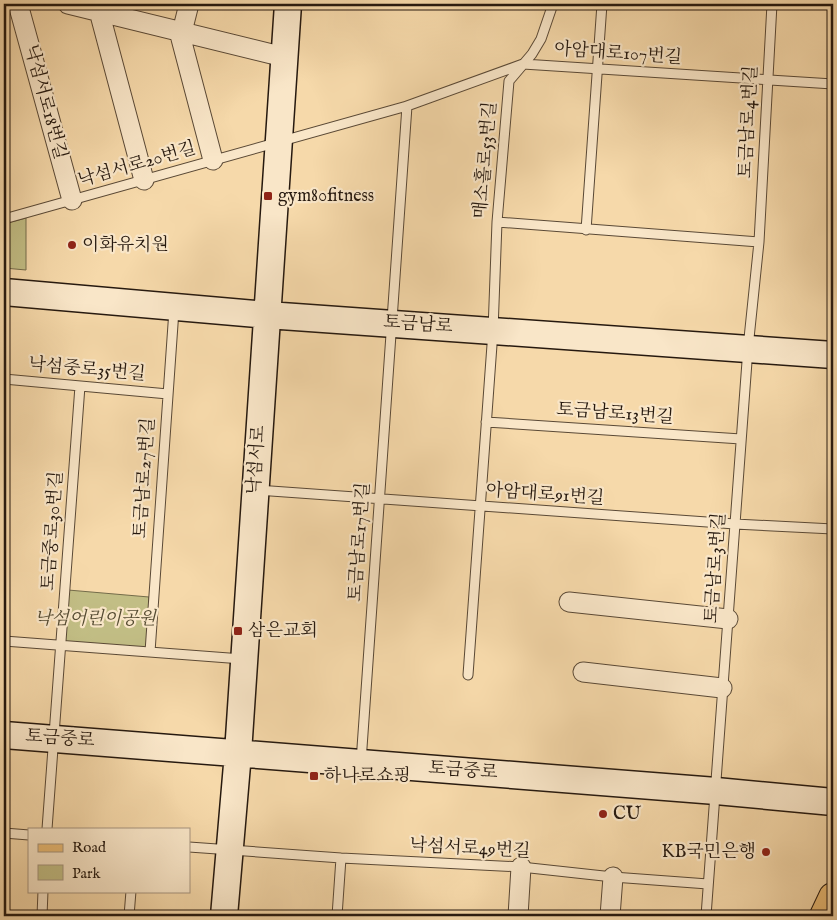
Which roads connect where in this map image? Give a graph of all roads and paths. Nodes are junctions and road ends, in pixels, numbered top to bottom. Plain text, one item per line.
1 (18, 4) edge
2 (68, 4) edge
3 (189, 4) edge
4 (288, 4) edge
5 (553, 4) edge
6 (602, 4) edge
7 (772, 4) edge
8 (111, 10) edge
9 (180, 31) junction
10 (284, 57) junction
11 (523, 64) junction
12 (597, 68) junction
13 (767, 81) junction
14 (833, 84) edge
15 (407, 106) junction
16 (279, 142) junction
17 (213, 160) junction
18 (144, 180) junction
19 (72, 200) junction
20 (4, 218) edge
21 (497, 222) junction
22 (586, 230) junction
23 (759, 242) junction
24 (4, 292) edge
25 (174, 307) junction
26 (267, 315) junction
27 (392, 324) junction
28 (493, 331) junction
29 (748, 348) junction
30 (833, 355) edge
31 (4, 379) edge
32 (80, 386) junction
33 (168, 394) junction
34 (486, 422) junction
35 (741, 438) junction
36 (256, 490) junction
37 (379, 499) junction
38 (480, 506) junction
39 (735, 524) junction
40 (833, 529) edge
41 (569, 602) dead end
42 (728, 619) junction
43 (4, 641) edge
44 (62, 646) junction
45 (150, 652) junction
46 (244, 659) junction
47 (583, 672) dead end
48 (468, 675) dead end
49 (722, 688) junction
50 (4, 735) edge
51 (55, 739) junction
52 (238, 753) junction
53 (361, 763) junction
54 (716, 791) junction
55 (833, 802) edge
56 (48, 828) edge
57 (4, 833) edge
58 (28, 835) edge
59 (190, 847) edge
60 (230, 850) junction
61 (342, 858) junction
62 (521, 867) junction
63 (613, 877) junction
64 (708, 884) junction
65 (43, 892) edge
66 (131, 892) edge
67 (833, 897) edge
68 (42, 916) edge
69 (129, 916) edge
70 (224, 916) edge
71 (337, 916) edge
72 (518, 916) edge
73 (610, 916) edge
74 (706, 916) edge
75 (824, 916) edge

1 - 19 street, 낙섬서로18번길
2 - 8 street
3 - 9 street
4 - 10 street, 낙섬서로
5 - 11 lane, 매소홀로53번길
6 - 12 lane
7 - 13 lane, 토금남로4번길
8 - 9 street
8 - 18 street
9 - 10 street
9 - 17 street
10 - 16 street, 낙섬서로
11 - 12 lane, 아암대로107번길
11 - 15 lane, 아암대로107번길
11 - 21 lane, 매소홀로53번길
12 - 13 lane, 아암대로107번길
12 - 22 lane
13 - 14 lane, 아암대로107번길
13 - 23 lane, 토금남로4번길
15 - 16 lane, 아암대로107번길
15 - 27 lane
16 - 17 lane, 낙섬서로20번길
16 - 26 street, 낙섬서로
17 - 18 lane, 낙섬서로20번길
18 - 19 lane, 낙섬서로20번길
19 - 20 lane, 낙섬서로20번길
21 - 22 lane
21 - 28 lane, 매소홀로53번길
22 - 23 lane
23 - 29 lane, 토금남로4번길
24 - 25 street, 토금남로
25 - 26 street, 토금남로
25 - 33 lane, 토금남로27번길
26 - 27 street, 토금남로
26 - 36 street, 낙섬서로
27 - 28 street, 토금남로
27 - 37 lane, 토금남로17번길
28 - 29 street, 토금남로
28 - 34 lane
29 - 30 street, 토금남로
29 - 35 lane, 토금남로3번길
31 - 32 lane, 낙섬중로35번길
32 - 33 lane, 낙섬중로35번길
32 - 44 lane, 토금중로30번길
33 - 45 lane, 토금남로27번길
34 - 35 lane, 토금남로13번길
34 - 38 lane
35 - 39 lane, 토금남로3번길
36 - 37 lane, 아암대로91번길
36 - 46 street, 낙섬서로
37 - 38 lane, 아암대로91번길
37 - 53 lane, 토금남로17번길
38 - 39 lane, 아암대로91번길
38 - 48 lane
39 - 40 lane, 아암대로91번길
39 - 42 lane, 토금남로3번길
41 - 42 street
42 - 49 lane, 토금남로3번길
43 - 44 lane
44 - 45 lane
44 - 51 lane, 토금중로30번길
45 - 46 lane
46 - 52 street, 낙섬서로
47 - 49 street
49 - 54 lane, 토금남로3번길
50 - 51 street, 토금중로
51 - 52 street, 토금중로
51 - 56 lane, 토금중로30번길
52 - 53 street, 토금중로
52 - 60 street, 낙섬서로
53 - 54 street, 토금중로
54 - 55 street, 토금중로
54 - 64 lane, 토금남로3번길
57 - 58 lane
59 - 60 lane, 낙섬서로49번길
60 - 61 lane, 낙섬서로49번길
60 - 70 street, 낙섬서로
61 - 62 lane, 낙섬서로49번길
61 - 71 lane
62 - 63 lane, 낙섬서로49번길
62 - 72 street
63 - 64 lane, 낙섬서로49번길
63 - 73 street
64 - 74 lane, 토금남로3번길
65 - 68 lane
66 - 69 lane
67 - 75 main road

